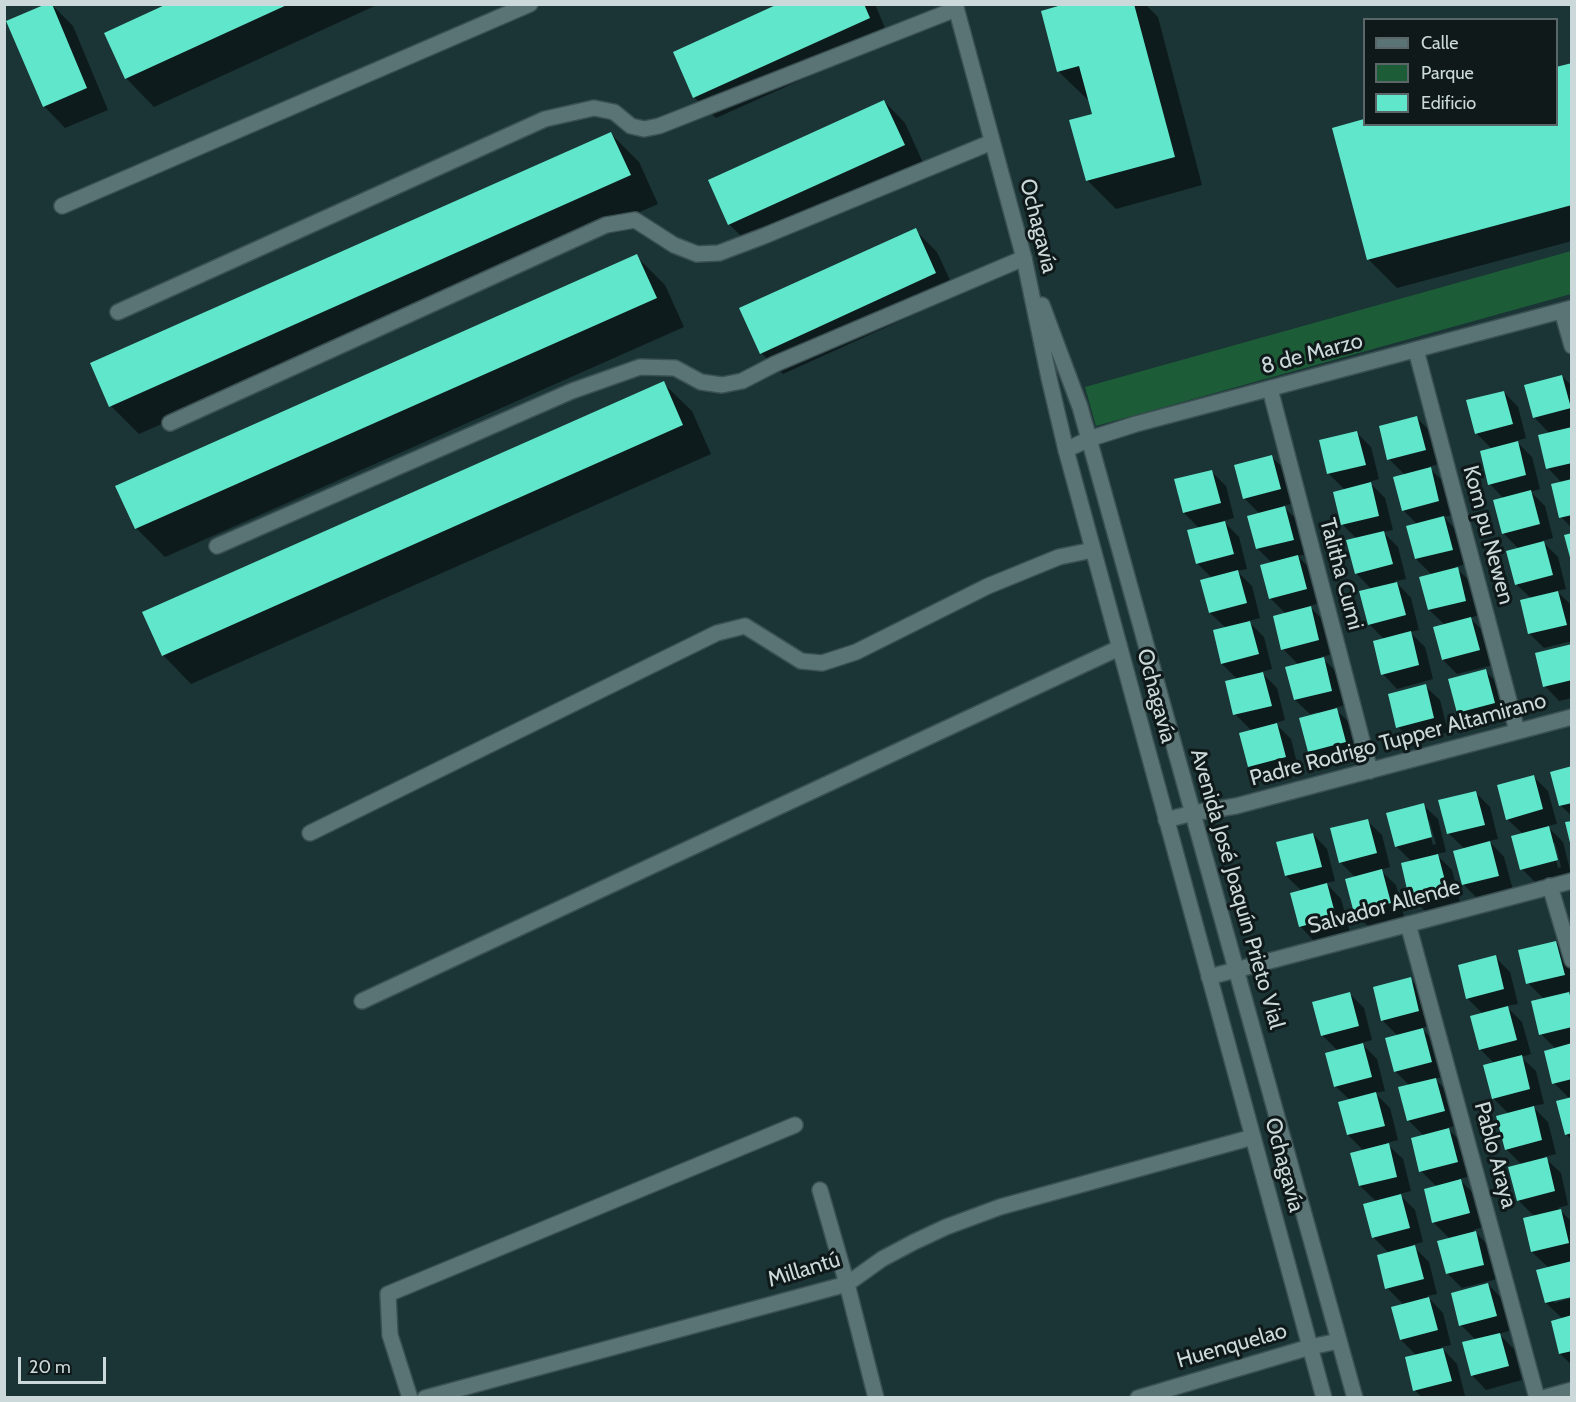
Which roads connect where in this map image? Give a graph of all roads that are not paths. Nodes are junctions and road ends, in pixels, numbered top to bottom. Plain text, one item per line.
1 (530, 4) edge
2 (955, 7) edge
3 (992, 142) junction
4 (62, 206) dead end
5 (1024, 258) junction
6 (1567, 310) edge
7 (118, 312) dead end
8 (1572, 346) edge
9 (1416, 350) junction
10 (1269, 389) junction
11 (170, 423) dead end
12 (1089, 439) junction
13 (1066, 450) junction
14 (217, 546) dead end
15 (1092, 550) junction
16 (1119, 648) junction
17 (1572, 717) edge
18 (1517, 731) junction
19 (1370, 771) junction
20 (1193, 813) junction
21 (1166, 820) junction
22 (310, 833) dead end
23 (1572, 881) edge
24 (1550, 886) junction
25 (1408, 924) junction
26 (1572, 960) edge
27 (1236, 969) junction
28 (1209, 977) junction
29 (362, 1001) dead end
30 (795, 1125) dead end
31 (1253, 1137) junction
32 (820, 1190) dead end
33 (847, 1284) junction
34 (1339, 1341) junction
35 (1310, 1347) junction
36 (1572, 1390) edge
37 (410, 1398) edge
38 (425, 1398) edge
39 (876, 1398) edge
40 (1138, 1398) edge
41 (1324, 1398) edge
42 (1355, 1398) edge
43 (1538, 1398) edge
44 (1543, 1398) edge

1 - 4 street
2 - 3 street, Ochagavía
2 - 7 street
3 - 5 street, Ochagavía
3 - 11 street
5 - 12 street, Avenida José Joaquín Prieto Vial
5 - 13 street, Ochagavía
5 - 14 street
6 - 8 street
6 - 9 street, 8 de Marzo
9 - 10 street, 8 de Marzo
9 - 18 street, Kom pu Newen
10 - 12 street, 8 de Marzo
10 - 19 street, Talitha Cumi
12 - 13 street, 8 de Marzo
12 - 20 street, Avenida José Joaquín Prieto Vial
13 - 15 street, Ochagavía
15 - 16 street, Ochagavía
15 - 22 street
16 - 21 street, Ochagavía
16 - 29 street
17 - 18 street, Padre Rodrigo Tupper Altamirano
18 - 19 street, Padre Rodrigo Tupper Altamirano
19 - 20 street, Padre Rodrigo Tupper Altamirano
20 - 21 street, Padre Rodrigo Tupper Altamirano
20 - 27 street, Avenida José Joaquín Prieto Vial
21 - 28 street, Ochagavía
23 - 24 street, Salvador Allende
24 - 25 street, Salvador Allende
24 - 26 street
25 - 27 street, Salvador Allende
25 - 43 street, Pablo Araya
27 - 28 street, Salvador Allende
27 - 34 street, Avenida José Joaquín Prieto Vial
28 - 31 street, Ochagavía
30 - 37 street
31 - 33 street, Millantú
31 - 35 street, Ochagavía
32 - 33 street
33 - 38 street, Millantú
33 - 39 street
34 - 35 street, Huenquelao
34 - 42 street, Avenida José Joaquín Prieto Vial
35 - 40 street, Huenquelao
35 - 41 street, Ochagavía
36 - 44 street

